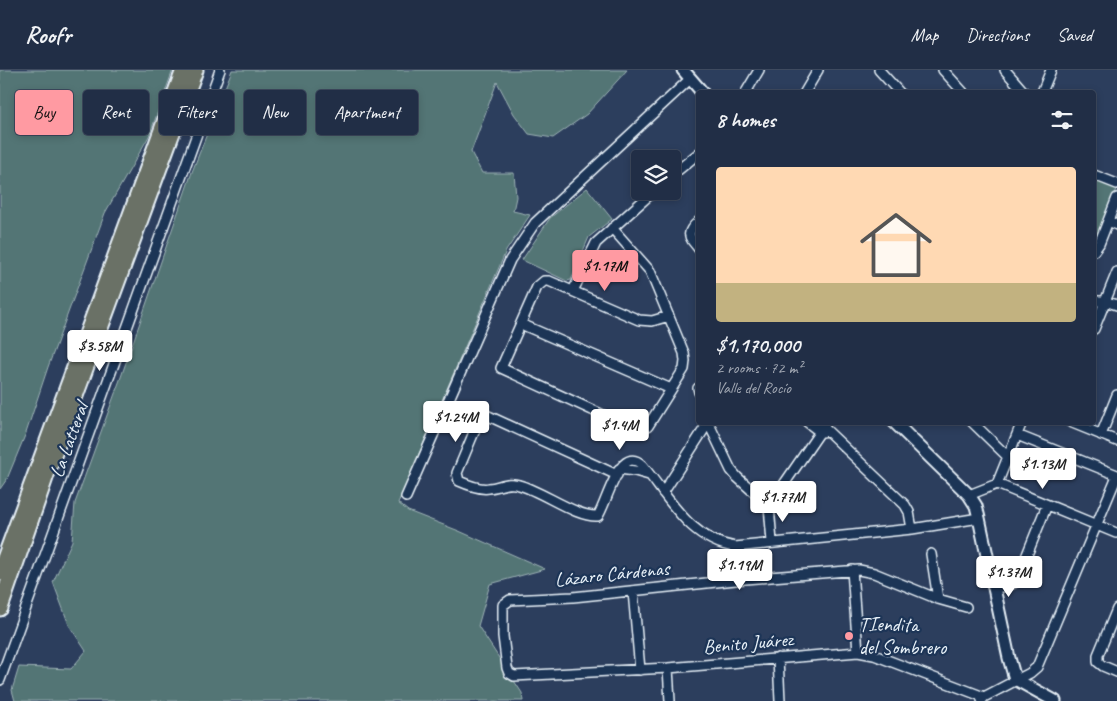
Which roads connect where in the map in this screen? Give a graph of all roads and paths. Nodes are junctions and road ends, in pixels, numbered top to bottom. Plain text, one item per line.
1 (184, 70) edge
2 (196, 70) edge
3 (220, 70) edge
4 (682, 70) edge
5 (759, 70) edge
6 (818, 70) edge
7 (879, 70) edge
8 (943, 70) edge
9 (1004, 70) edge
10 (1051, 70) edge
11 (690, 79) junction
12 (700, 90) edge
13 (747, 90) edge
14 (806, 90) edge
15 (897, 90) edge
16 (961, 90) edge
17 (1022, 90) edge
18 (1043, 90) edge
19 (696, 155) edge
20 (681, 167) edge
21 (1096, 176) edge
22 (1117, 184) edge
23 (1117, 198) edge
24 (644, 200) edge
25 (1112, 223) edge
26 (696, 224) edge
27 (612, 228) junction
28 (696, 245) edge
29 (1096, 248) edge
30 (1117, 272) edge
31 (573, 291) junction
32 (1096, 301) edge
33 (1106, 301) junction
34 (1117, 305) edge
35 (669, 316) junction
36 (521, 324) junction
37 (1096, 324) edge
38 (671, 389) junction
39 (1117, 395) edge
40 (707, 425) edge
41 (709, 425) edge
42 (897, 425) edge
43 (975, 425) edge
44 (1021, 425) edge
45 (1077, 425) edge
46 (823, 427) edge
47 (1017, 435) junction
48 (1101, 435) junction
49 (1117, 441) edge
50 (1008, 457) junction
51 (618, 472) junction
52 (649, 475) junction
53 (1117, 476) edge
54 (997, 484) junction
55 (663, 493) junction
56 (969, 495) junction
57 (406, 497) dead end
58 (1047, 505) junction
59 (769, 506) junction
60 (979, 518) junction
61 (1097, 525) junction
62 (912, 529) junction
63 (1116, 533) dead end
64 (772, 542) junction
65 (931, 554) dead end
66 (852, 570) junction
67 (0, 572) edge
68 (993, 588) junction
69 (632, 591) junction
70 (938, 599) junction
71 (966, 607) dead end
72 (0, 608) edge
73 (1117, 609) edge
74 (858, 652) junction
75 (778, 658) junction
76 (668, 668) junction
77 (640, 670) junction
78 (509, 672) joint
79 (1117, 672) edge
80 (1015, 679) junction
81 (0, 680) edge
82 (982, 699) edge
83 (670, 701) edge
84 (780, 701) edge
85 (1055, 701) edge

1 - 67 highway
2 - 72 highway
3 - 81 street, La Latteral
4 - 11 street
5 - 13 street
6 - 14 street
7 - 15 street
8 - 16 street
9 - 17 street
10 - 18 street
11 - 12 street
11 - 57 street
19 - 20 street
21 - 22 street
23 - 25 street
24 - 27 street
25 - 29 street
26 - 28 street
27 - 31 street
27 - 35 street
30 - 33 street
31 - 35 street
31 - 36 street
32 - 33 street
33 - 34 street
33 - 37 street
35 - 38 street
36 - 38 street
36 - 38 street
39 - 48 street
40 - 55 street
41 - 59 street
42 - 56 street
43 - 50 street
44 - 47 street
45 - 48 street
46 - 59 street
46 - 62 street
47 - 50 street
47 - 53 street
48 - 49 street
50 - 54 street
51 - 51 street
51 - 52 street
51 - 52 street
52 - 55 street
53 - 61 street
54 - 56 street
54 - 58 street
55 - 64 street
56 - 60 street
58 - 61 street
58 - 68 street
59 - 64 street
60 - 62 street
60 - 68 street
61 - 63 street
61 - 80 street
62 - 64 street
65 - 70 street
66 - 69 street, Lázaro Cárdenas
66 - 70 street, Lázaro Cárdenas
66 - 74 street
68 - 80 street
69 - 77 street
69 - 78 street, Lázaro Cárdenas
70 - 71 street, Lázaro Cárdenas
73 - 79 street
74 - 75 street, Benito Juárez
74 - 82 street, Benito Juárez
75 - 76 street, Benito Juárez
75 - 84 street
76 - 77 street, Benito Juárez
76 - 83 street
77 - 78 street, Benito Juárez
80 - 82 street
80 - 85 street

